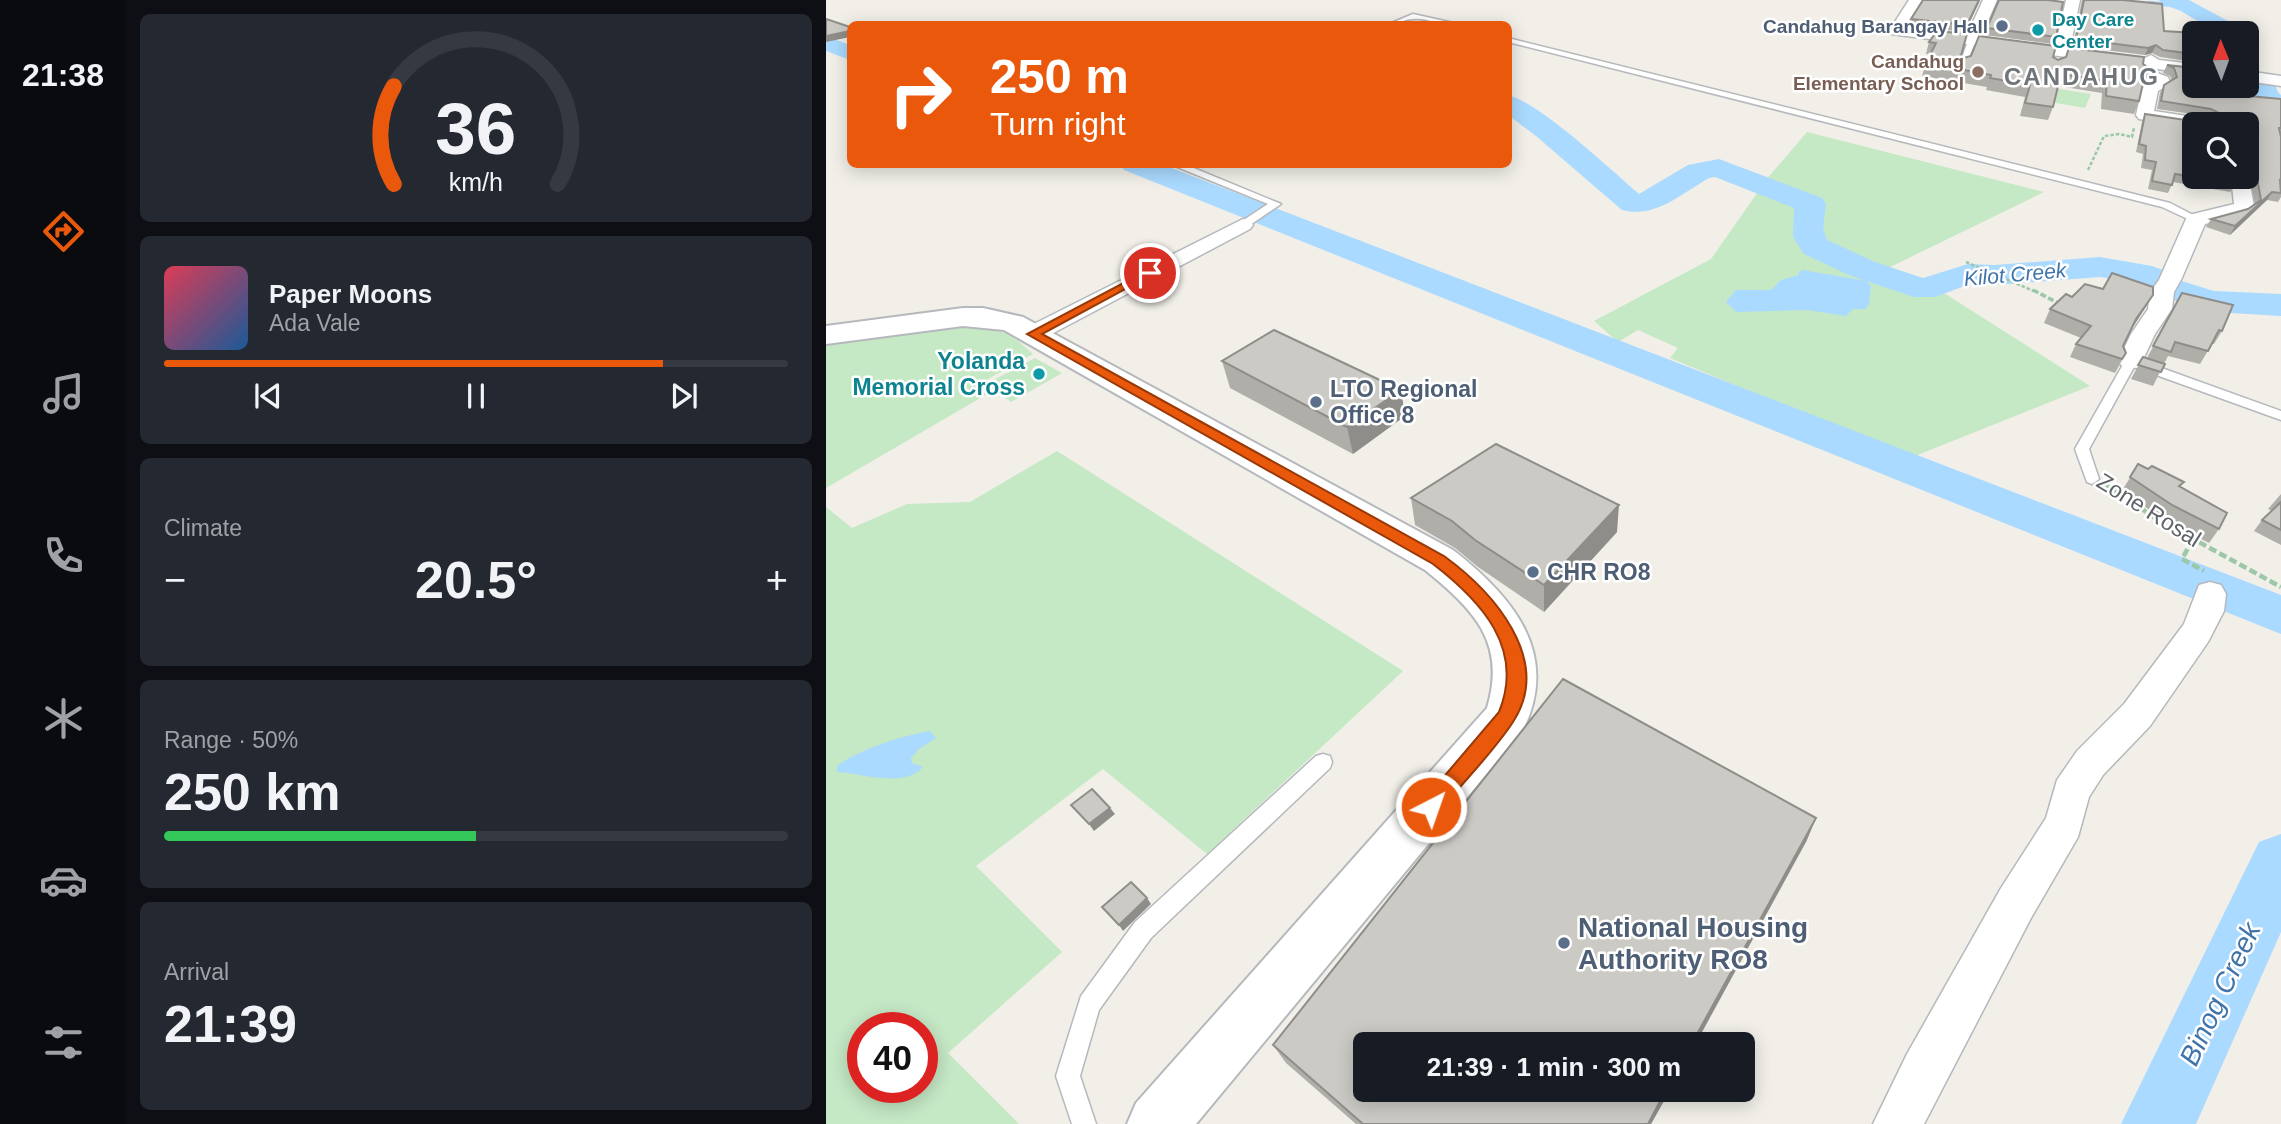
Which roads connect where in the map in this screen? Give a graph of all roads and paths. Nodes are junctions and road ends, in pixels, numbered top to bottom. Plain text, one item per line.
1 (1916, 0) edge
2 (1990, 0) edge
3 (2053, 1) edge
4 (2073, 2) edge
5 (1400, 21) edge
6 (1434, 21) edge
7 (1972, 40) junction
8 (1512, 41) edge
9 (2150, 41) edge
10 (2059, 58) junction
11 (2151, 64) junction
12 (1961, 67) edge
13 (2182, 68) edge
14 (2259, 78) edge
15 (2281, 81) edge
16 (2146, 115) junction
17 (2182, 120) edge
18 (1185, 168) edge
19 (2081, 183) junction
20 (2242, 189) edge
21 (2196, 219) junction
22 (1243, 225) joint
23 (1966, 262) dead end
24 (2071, 309) edge
25 (1033, 334) junction
26 (826, 335) edge
27 (2131, 361) junction
28 (2281, 416) edge
29 (2092, 479) joint
30 (2193, 539) junction
31 (2212, 585) joint
32 (2281, 587) edge
33 (1323, 762) dead end
34 (1084, 1124) edge
35 (1157, 1124) edge
36 (1898, 1124) edge

1 - 7 street
2 - 7 street
3 - 4 street
4 - 10 street
5 - 6 lane
7 - 10 street
7 - 12 lane
8 - 19 lane
9 - 11 street
10 - 11 street
11 - 13 street
11 - 16 street
14 - 15 street
16 - 17 street
16 - 19 path
18 - 22 lane
19 - 21 lane
20 - 21 street
21 - 27 street, Zone Rosal
22 - 25 street
23 - 24 path
25 - 26 street
25 - 35 street
27 - 28 lane
27 - 29 lane, Zone Rosal
29 - 30 path, Zone Rosal
30 - 31 path
30 - 32 path, Zone Rosal
31 - 36 street
33 - 34 lane

